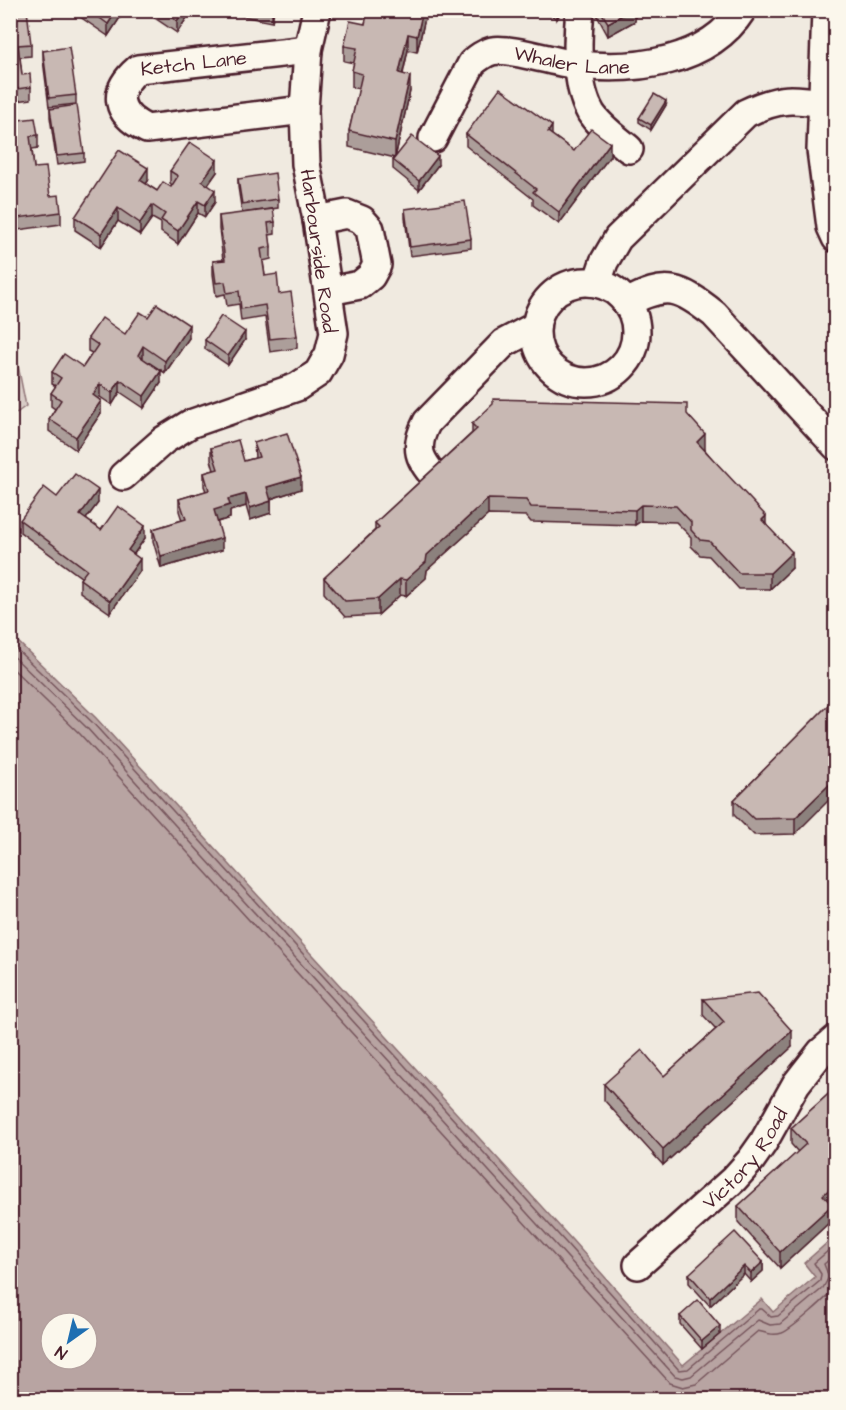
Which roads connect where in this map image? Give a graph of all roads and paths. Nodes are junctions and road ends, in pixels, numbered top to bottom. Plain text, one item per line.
1 (317, 10) edge
2 (580, 10) edge
3 (742, 10) edge
4 (826, 10) edge
5 (308, 50) junction
6 (578, 65) junction
7 (829, 104) edge
8 (304, 110) junction
9 (433, 138) dead end
10 (628, 149) dead end
11 (317, 220) junction
12 (836, 238) edge
13 (597, 283) junction
14 (329, 291) junction
15 (627, 303) junction
16 (536, 326) junction
17 (836, 446) edge
18 (123, 476) dead end
19 (438, 481) edge
20 (836, 1039) edge
21 (638, 1265) dead end

1 - 5 street, Harbourside Road
2 - 6 street
3 - 6 street, Whaler Lane
4 - 7 street
5 - 8 street, Harbourside Road
5 - 8 street, Ketch Lane
6 - 9 street, Whaler Lane
6 - 10 street
7 - 12 street
7 - 13 street
8 - 11 street, Harbourside Road
11 - 14 street, Harbourside Road
11 - 14 street
13 - 15 street
13 - 16 street
14 - 18 street, Harbourside Road
15 - 16 street
15 - 17 street
16 - 19 street
20 - 21 street, Victory Road

